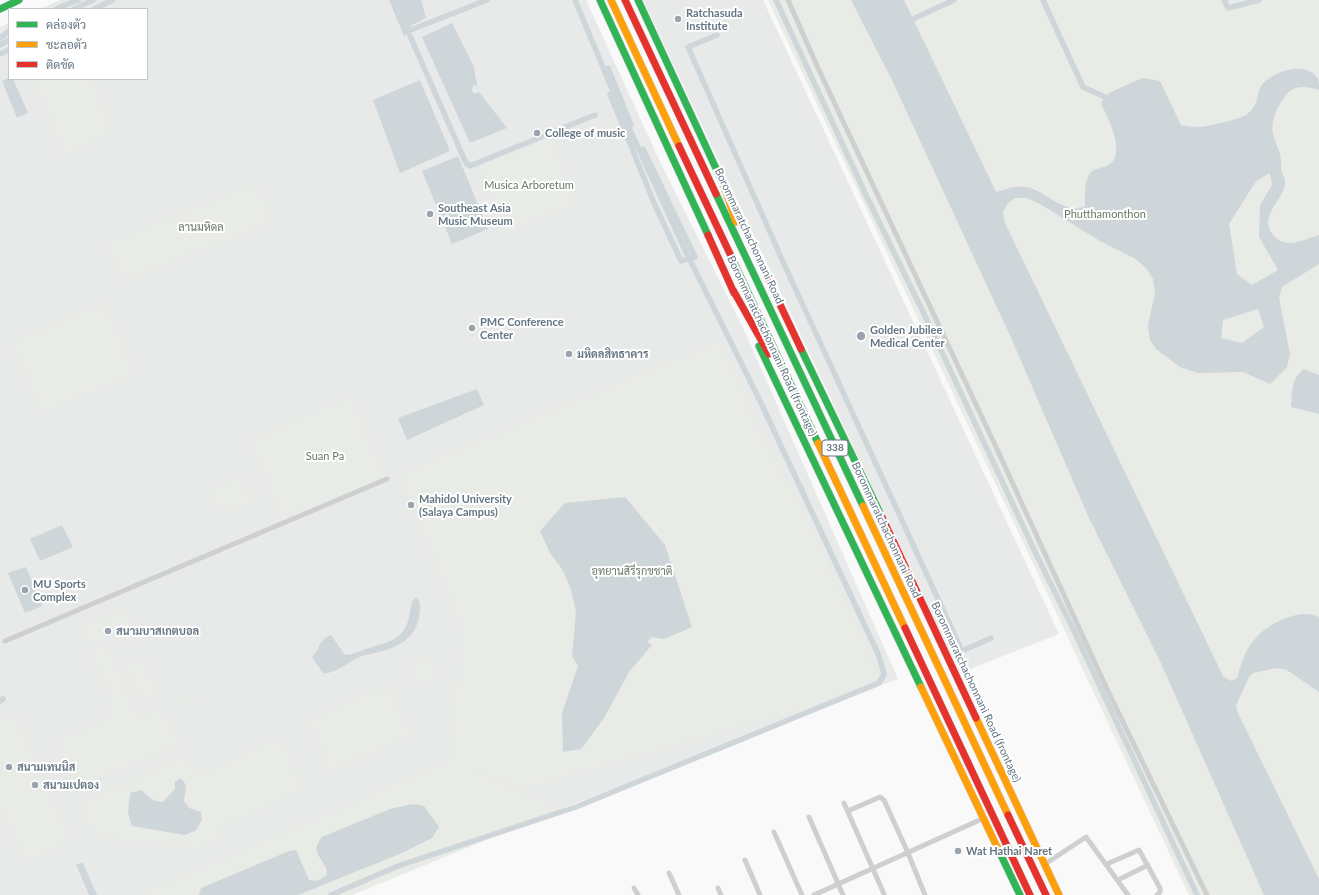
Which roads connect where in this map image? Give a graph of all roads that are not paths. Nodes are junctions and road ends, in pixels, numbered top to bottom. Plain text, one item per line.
1 (19, 0) edge
2 (600, 0) edge
3 (610, 0) edge
4 (625, 0) edge
5 (638, 0) edge
6 (788, 0) edge
7 (0, 9) edge
8 (724, 186) junction
9 (733, 290) junction
10 (762, 292) junction
11 (808, 422) junction
12 (387, 479) dead end
13 (5, 641) dead end
14 (844, 803) dead end
15 (848, 811) junction
16 (809, 817) dead end
17 (984, 818) junction
18 (774, 832) dead end
19 (908, 853) junction
20 (745, 860) dead end
21 (1045, 864) junction
22 (1107, 864) junction
23 (1148, 865) junction
24 (873, 868) junction
25 (669, 873) dead end
26 (1118, 880) junction
27 (838, 884) junction
28 (634, 888) dead end
29 (718, 888) dead end
30 (884, 894) edge
31 (638, 895) edge
32 (679, 895) edge
33 (721, 895) edge
34 (760, 895) edge
35 (802, 895) edge
36 (814, 895) edge
37 (843, 895) edge
38 (925, 895) edge
39 (1020, 895) edge
40 (1030, 895) edge
41 (1046, 895) edge
42 (1059, 895) edge
43 (1128, 895) edge
44 (1157, 895) edge
45 (1207, 895) edge

1 - 7 main road
2 - 9 main road, Borommaratchachonnani Road (frontage) / 338
3 - 11 main road, 338
4 - 10 main road, Borommaratchachonnani Road / 338
5 - 8 main road, Borommaratchachonnani Road (frontage) / 338
6 - 45 street
8 - 10 main road
8 - 21 main road, Borommaratchachonnani Road (frontage) / 338
9 - 11 main road
9 - 17 main road, Borommaratchachonnani Road (frontage) / 338
10 - 41 main road, Borommaratchachonnani Road / 338
11 - 40 main road, 338
12 - 13 street
14 - 15 street
15 - 19 street
15 - 24 street
16 - 27 street
17 - 19 street
17 - 39 main road, Borommaratchachonnani Road (frontage) / 338
18 - 35 street
19 - 24 street
19 - 38 street
20 - 34 street
21 - 22 street
21 - 42 main road, Borommaratchachonnani Road (frontage) / 338
22 - 23 street
22 - 26 street
23 - 26 street
23 - 44 street
24 - 27 street
24 - 30 street
25 - 32 street
26 - 43 street
27 - 36 street
27 - 37 street
28 - 31 street
29 - 33 street

